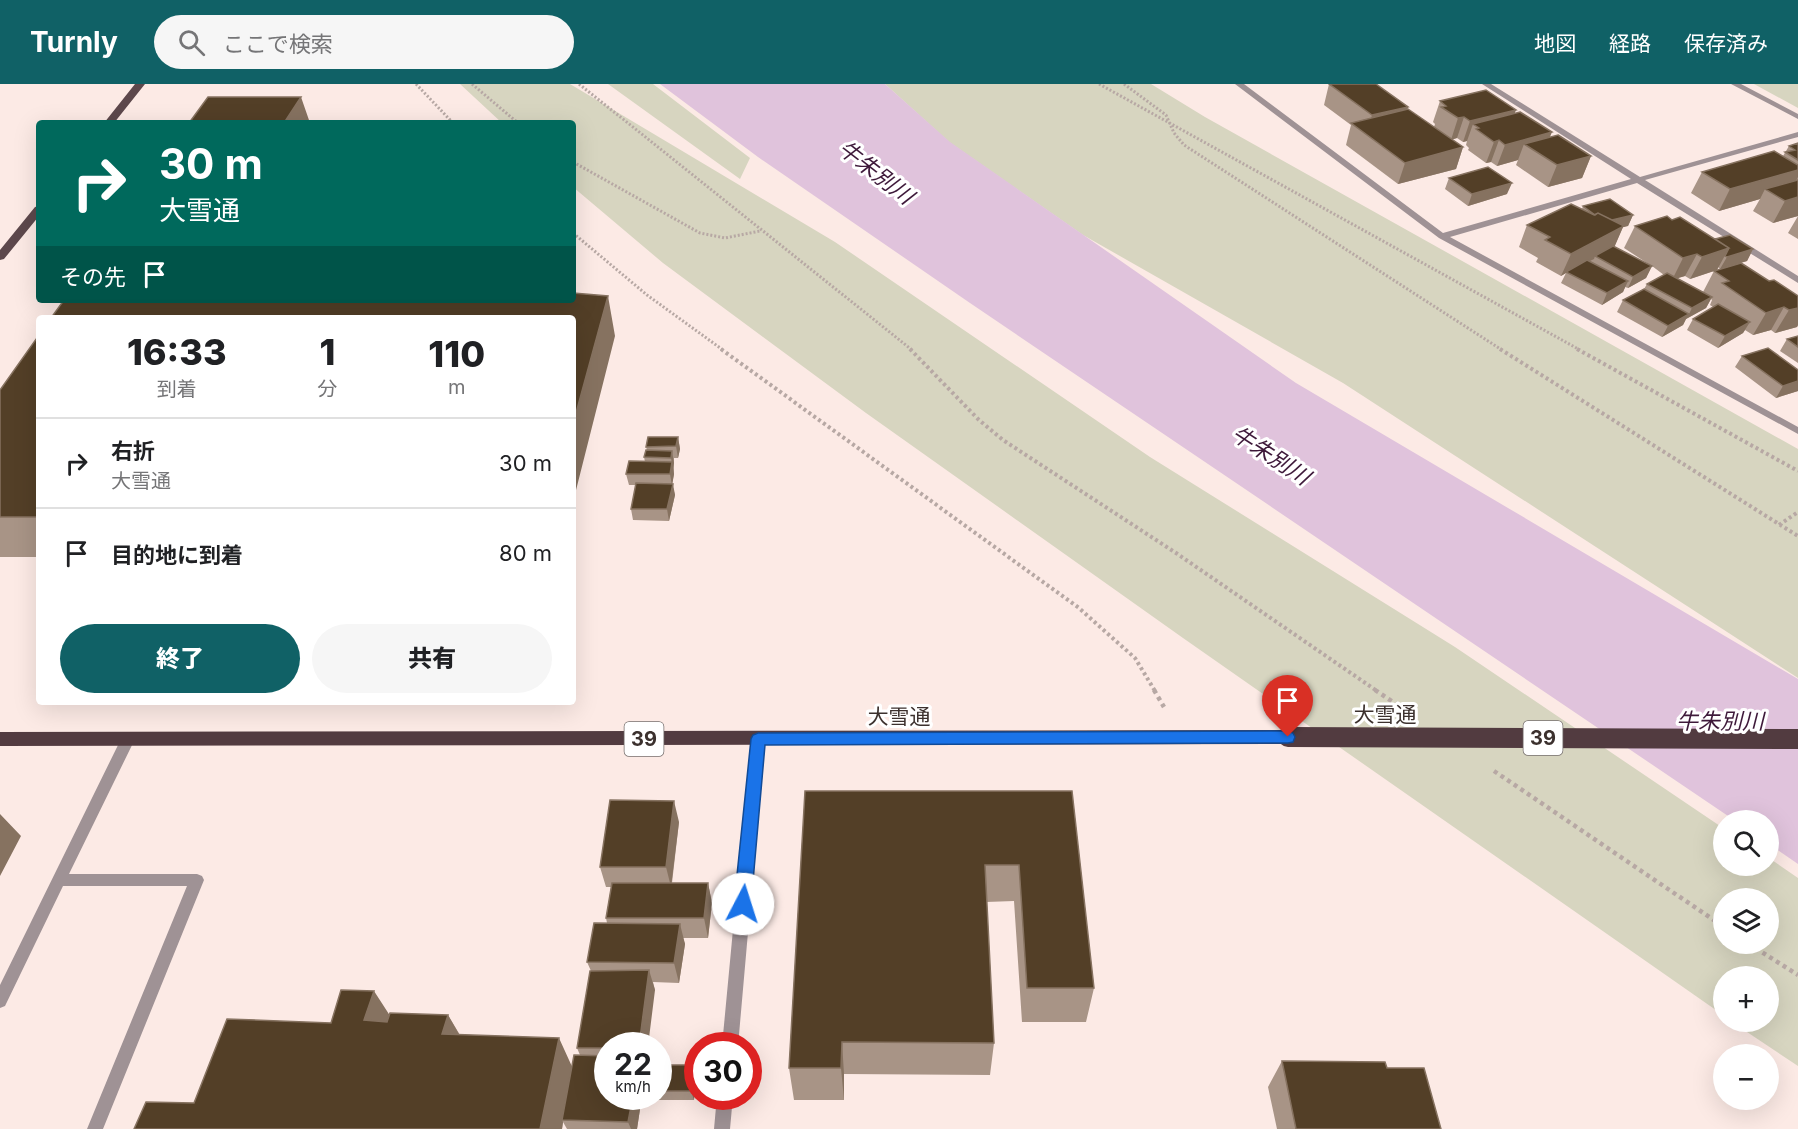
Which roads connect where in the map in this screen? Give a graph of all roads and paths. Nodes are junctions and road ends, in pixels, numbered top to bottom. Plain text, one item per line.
1 (140, 84) edge
2 (416, 84) edge
3 (472, 84) edge
4 (579, 84) edge
5 (1099, 84) edge
6 (1124, 84) edge
7 (1239, 84) edge
8 (1486, 84) edge
9 (1735, 84) edge
10 (1798, 117) edge
11 (111, 120) edge
12 (450, 120) edge
13 (514, 120) edge
14 (1172, 124) junction
15 (1798, 134) edge
16 (576, 164) edge
17 (1641, 180) junction
18 (36, 213) edge
19 (760, 231) junction
20 (576, 236) edge
21 (1442, 236) junction
22 (0, 257) edge
23 (1798, 280) edge
24 (1798, 431) edge
25 (1798, 471) edge
26 (1798, 512) edge
27 (1779, 525) junction
28 (1798, 536) edge
29 (1176, 553) dead end
30 (1182, 738) junction
31 (0, 739) edge
32 (128, 739) junction
33 (758, 739) junction
34 (1798, 739) edge
35 (59, 880) junction
36 (1765, 954) edge
37 (1798, 975) edge
38 (0, 1001) edge
39 (731, 1032) edge
40 (724, 1110) edge
41 (95, 1129) edge
42 (722, 1129) edge

1 - 11 main road
2 - 12 path
3 - 13 path
4 - 19 path
5 - 14 path
6 - 14 path
7 - 21 street
8 - 17 street
9 - 10 street
14 - 25 path
14 - 27 path
15 - 17 street
16 - 19 path
17 - 21 street
17 - 23 street
18 - 22 main road
19 - 29 path
20 - 30 path
21 - 24 street
26 - 27 path
27 - 28 path
30 - 33 highway, 大雪通 / 39
30 - 34 highway, 大雪通 / 39, bridge
31 - 32 highway, 大雪通 / 39
32 - 33 highway, 大雪通 / 39
32 - 35 street
33 - 39 street
35 - 38 street
35 - 41 street
36 - 37 path
40 - 42 street

